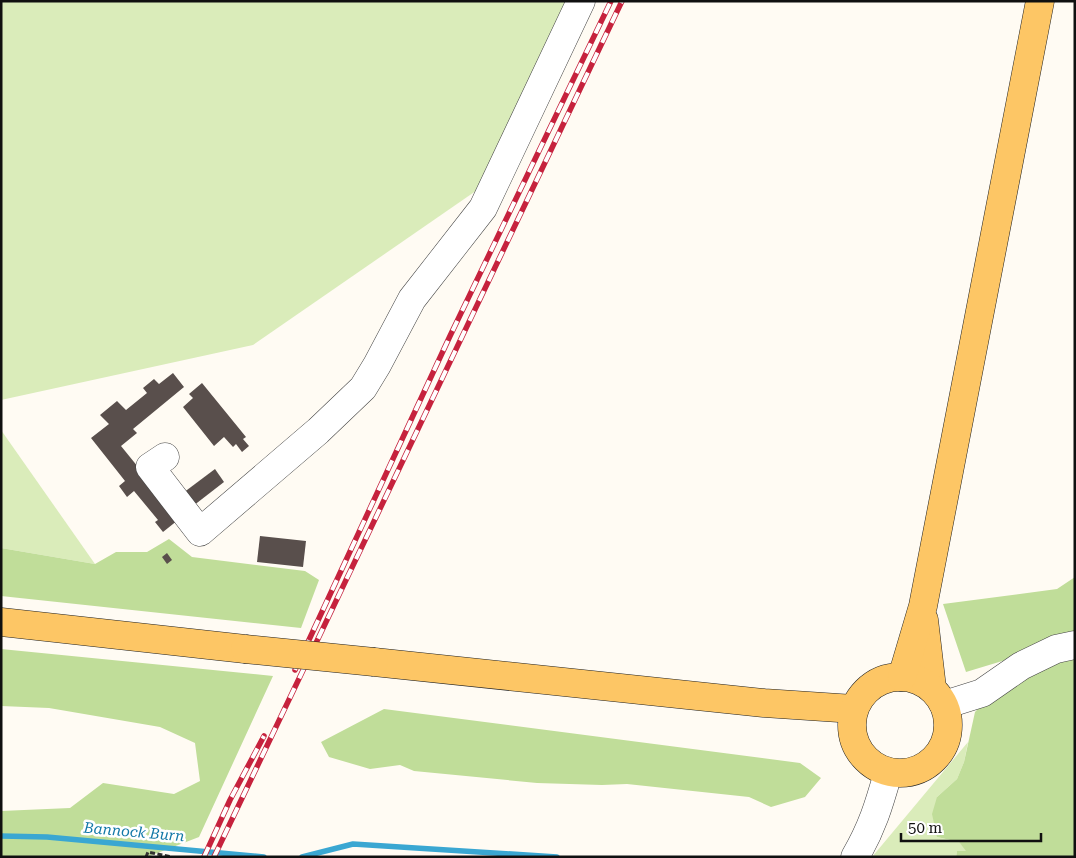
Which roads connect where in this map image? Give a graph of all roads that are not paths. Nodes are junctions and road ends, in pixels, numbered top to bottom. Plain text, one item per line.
1 (581, 1) edge
2 (1040, 1) edge
3 (165, 457) dead end
4 (923, 606) junction
5 (1, 622) edge
6 (1075, 645) edge
7 (902, 677) junction
8 (938, 697) junction
9 (853, 719) junction
10 (888, 773) junction
11 (855, 857) edge

1 - 3 street
2 - 4 main road
4 - 7 main road
4 - 8 main road
5 - 9 main road, bridge
6 - 8 street
7 - 8 main road
7 - 9 main road
8 - 10 main road
9 - 10 main road
10 - 11 street

